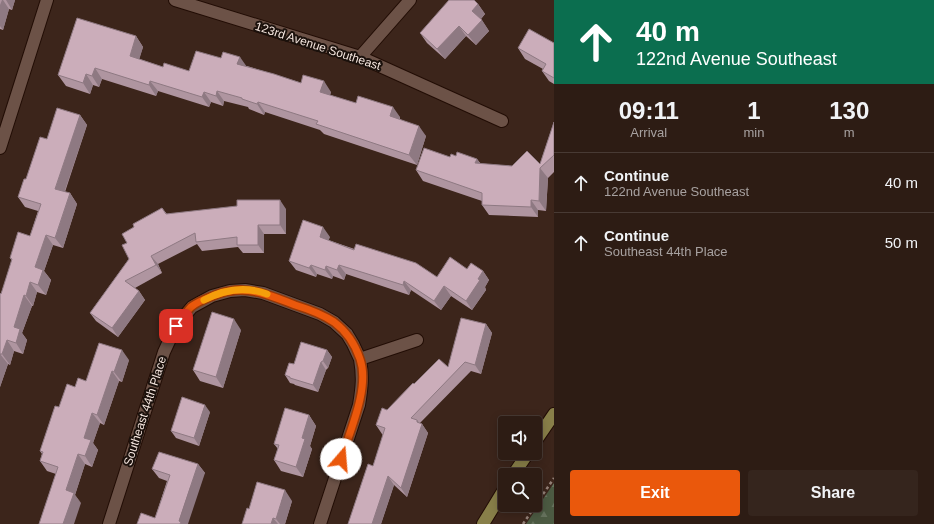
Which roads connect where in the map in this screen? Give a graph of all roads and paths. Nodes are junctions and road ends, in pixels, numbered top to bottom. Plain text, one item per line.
1 (47, 0) edge
2 (175, 0) edge
3 (410, 0) edge
4 (360, 57) junction
5 (502, 121) dead end
6 (0, 148) edge
7 (417, 340) dead end
8 (360, 359) junction
9 (554, 414) edge
10 (542, 432) edge
11 (554, 478) edge
12 (498, 499) edge
13 (109, 524) edge
14 (320, 524) edge
15 (483, 524) edge
16 (523, 524) edge

1 - 6 street
2 - 4 street, 123rd Avenue Southeast
3 - 4 street
4 - 5 street, 123rd Avenue Southeast
7 - 8 street
8 - 13 street, Southeast 44th Place
8 - 14 street, Southeast 44th Place
9 - 10 main road
11 - 16 path
12 - 15 main road

